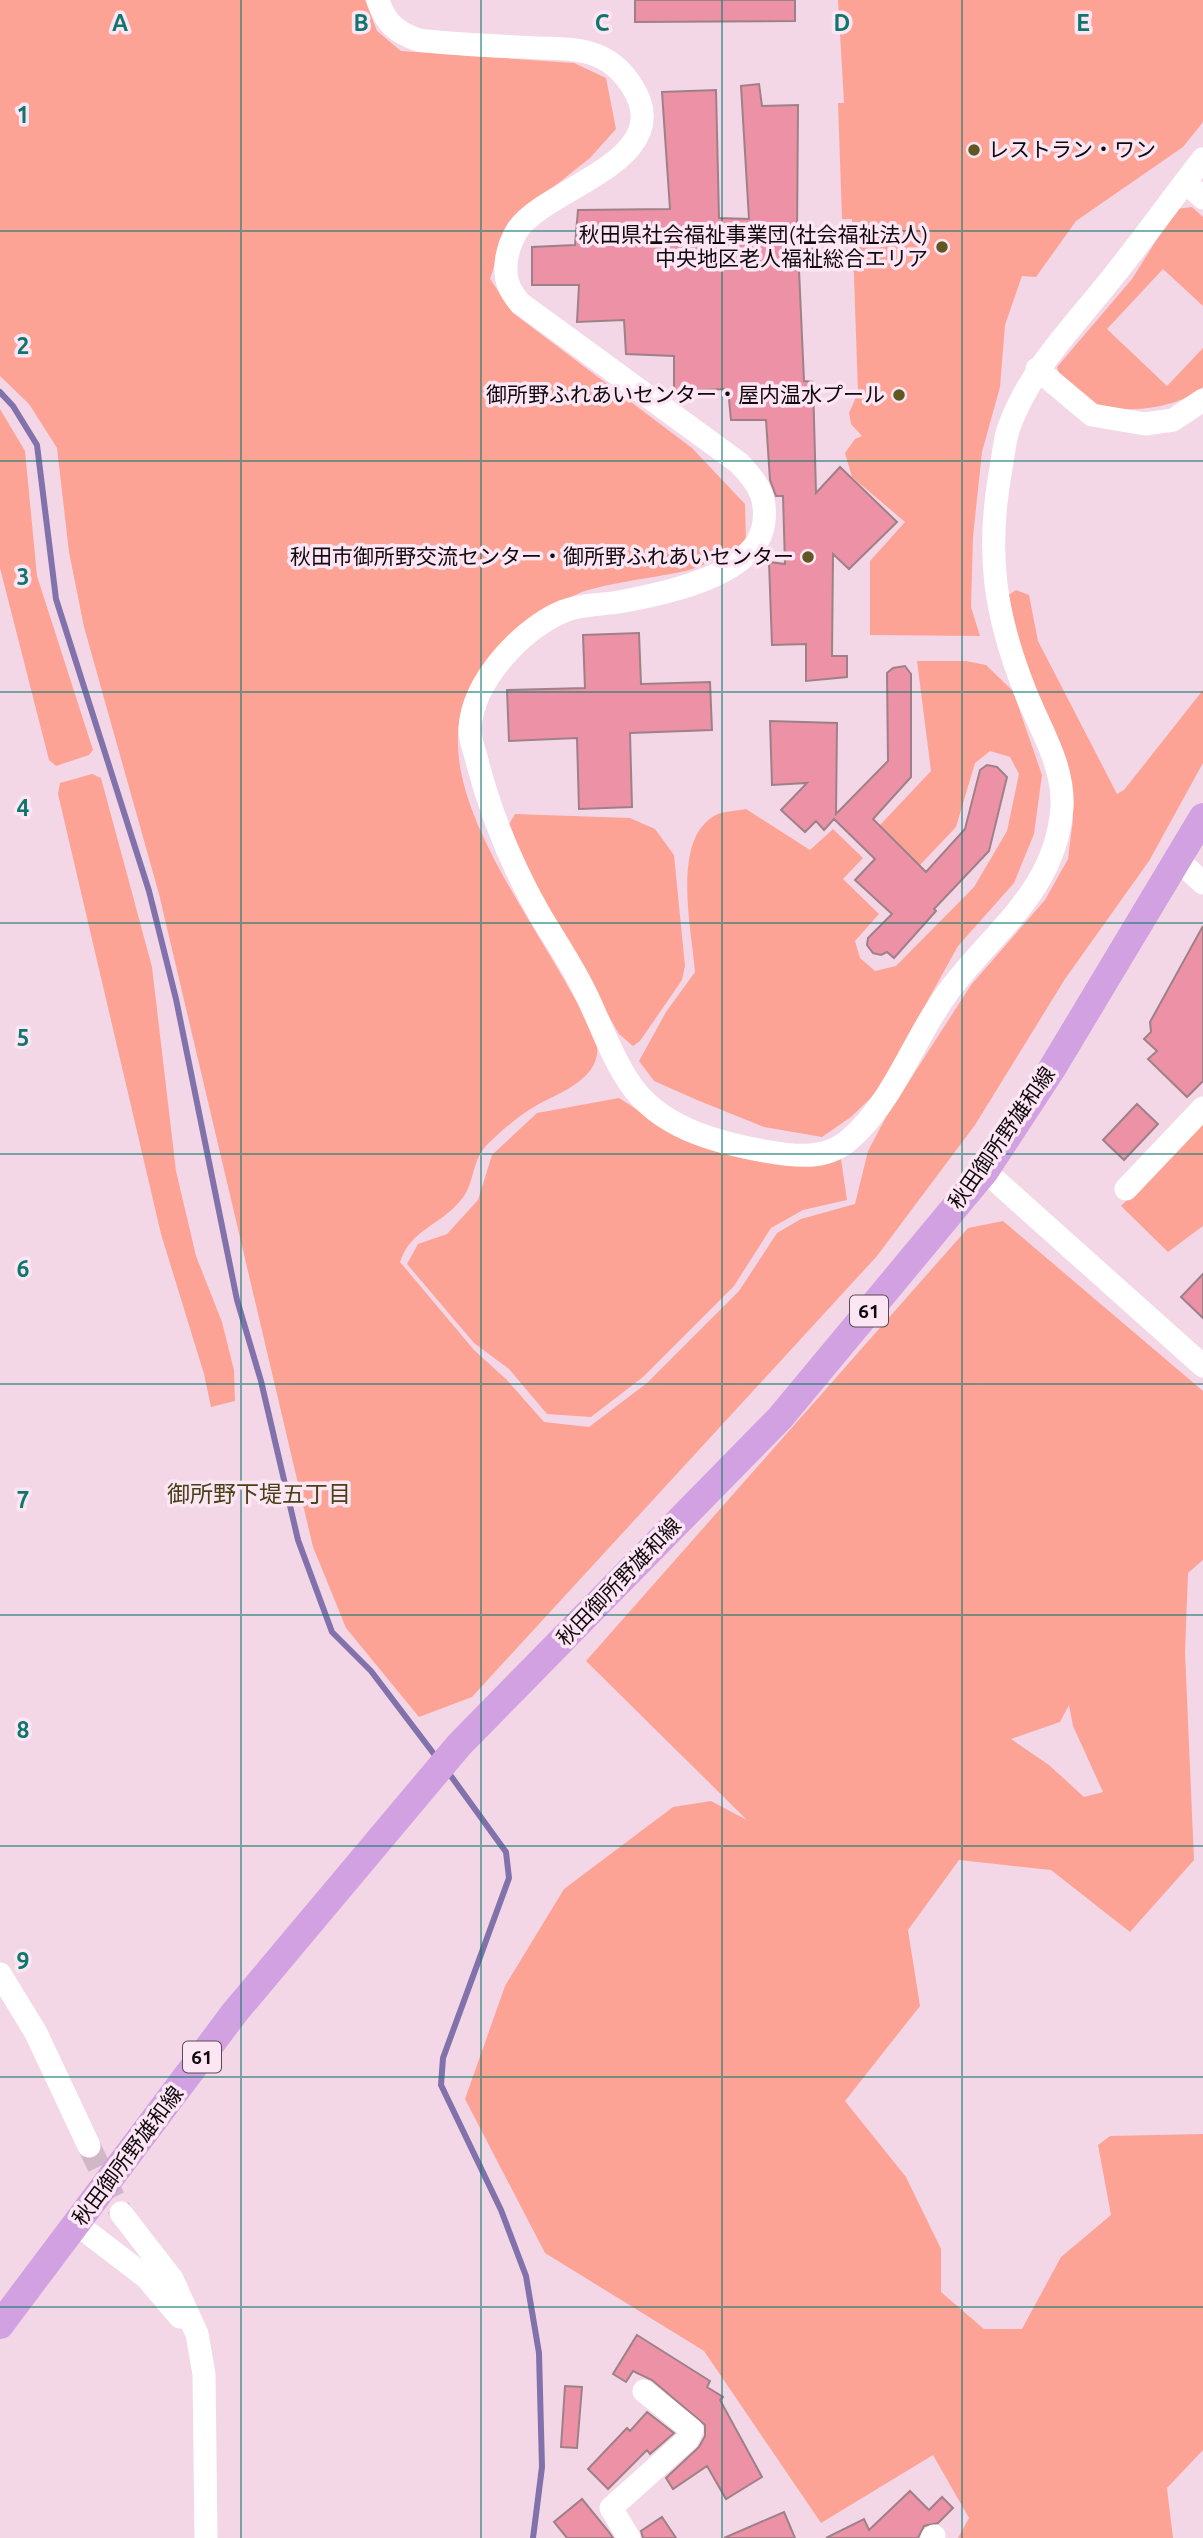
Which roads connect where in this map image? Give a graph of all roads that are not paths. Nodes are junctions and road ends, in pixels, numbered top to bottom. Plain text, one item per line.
1 (378, 0) edge
2 (1203, 159) edge
3 (1185, 182) junction
4 (1203, 198) edge
5 (1037, 369) junction
6 (1203, 400) edge
7 (1203, 817) edge
8 (1179, 861) junction
9 (1203, 883) edge
10 (1203, 1108) edge
11 (985, 1171) junction
12 (1126, 1189) dead end
13 (1203, 1366) edge
14 (0, 1974) edge
15 (89, 2146) tunnel mouth
16 (121, 2213) tunnel mouth
17 (78, 2225) junction
18 (0, 2325) edge
19 (197, 2334) junction
20 (644, 2391) dead end
21 (206, 2538) edge
22 (629, 2538) edge

1 - 5 street
2 - 3 street
3 - 4 street
3 - 5 street
5 - 6 street
7 - 8 main road, 秋田御所野雄和線 / 61
8 - 9 street
8 - 11 main road, 秋田御所野雄和線 / 61
10 - 12 street
11 - 13 street
11 - 17 main road, 秋田御所野雄和線 / 61
14 - 15 street
16 - 19 street
17 - 18 main road, 秋田御所野雄和線 / 61
17 - 19 street
19 - 21 street
20 - 22 street

